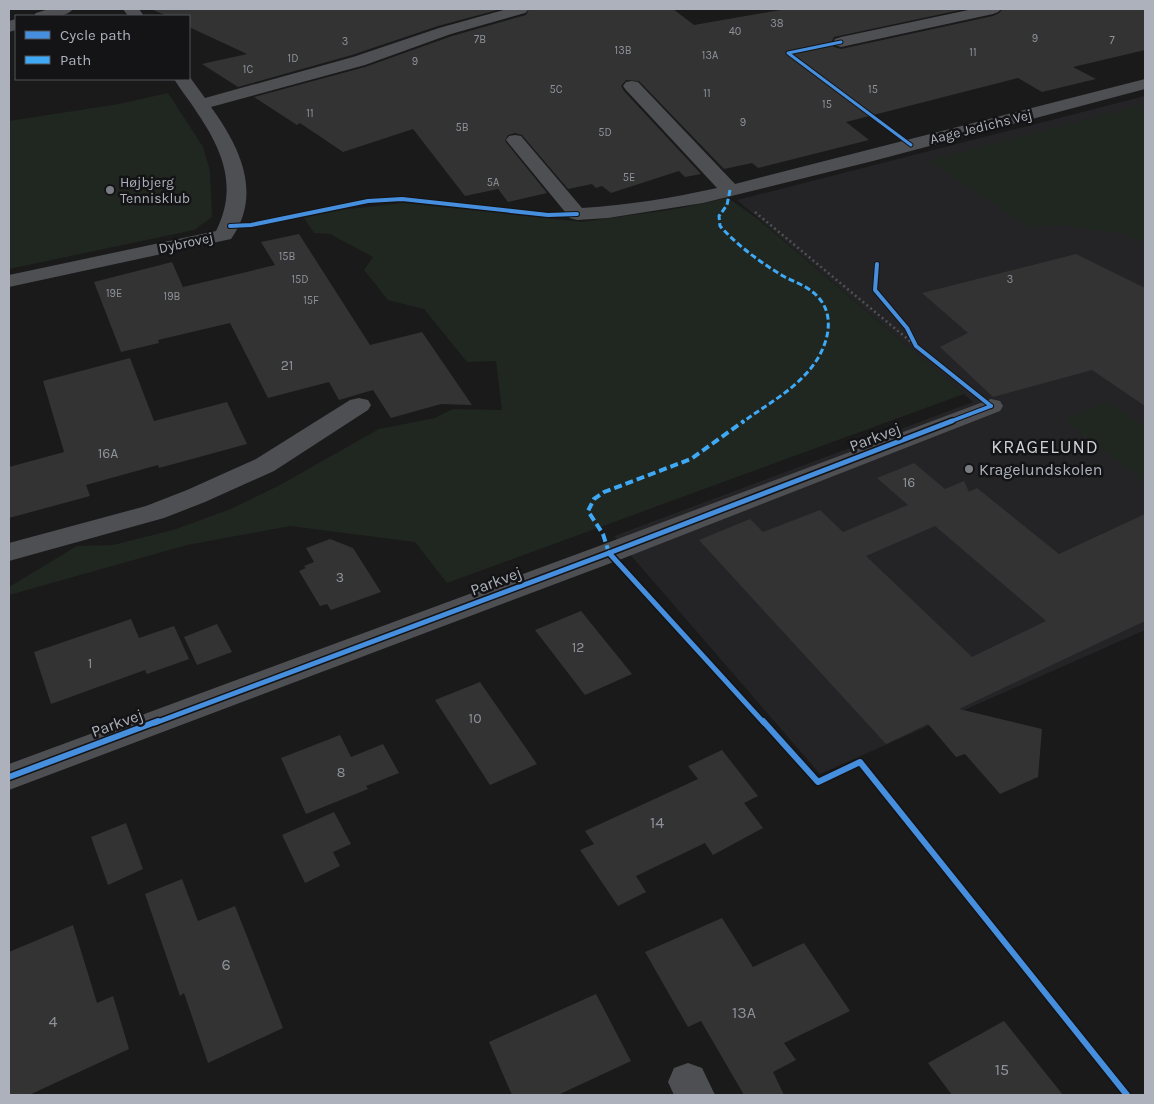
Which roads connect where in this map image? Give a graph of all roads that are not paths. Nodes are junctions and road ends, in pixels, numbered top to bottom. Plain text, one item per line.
1 (65, 9) edge
2 (993, 9) edge
3 (520, 10) dead end
4 (44, 15) edge
5 (841, 42) dead end
6 (183, 80) edge
7 (1145, 84) edge
8 (632, 86) dead end
9 (201, 104) junction
10 (515, 140) dead end
11 (730, 190) junction
12 (9, 281) edge
13 (359, 405) dead end
14 (991, 406) dead end
15 (9, 552) edge
16 (9, 777) edge

1 - 4 street
2 - 5 street
3 - 9 street
6 - 9 street, Dybrovej
7 - 11 street, Aage Jedichs Vej
8 - 11 street
9 - 12 street, Dybrovej
10 - 11 street, Aage Jedichs Vej
13 - 15 street
14 - 16 street, Parkvej

